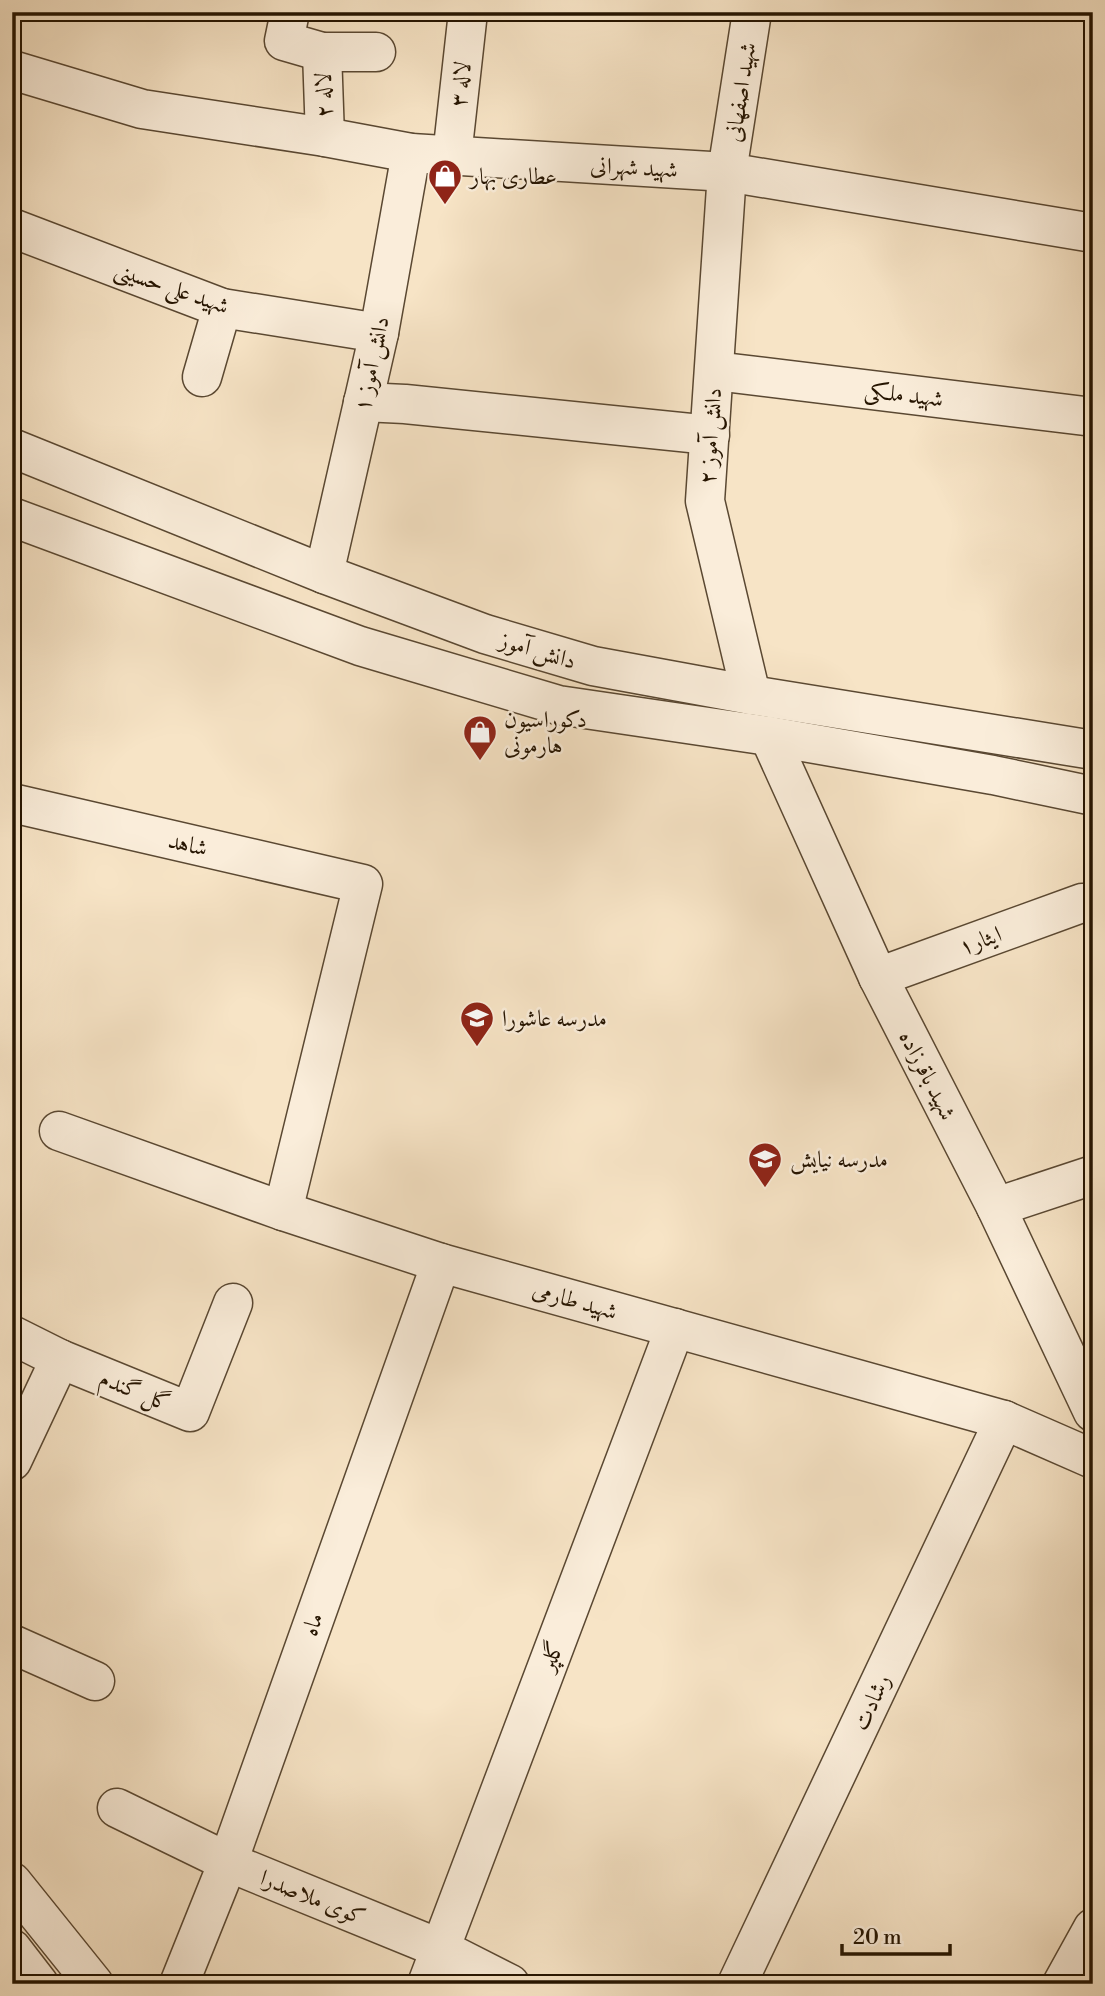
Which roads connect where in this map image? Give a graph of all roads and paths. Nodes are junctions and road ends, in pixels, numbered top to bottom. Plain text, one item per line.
1 (290, 12) edge
2 (468, 12) edge
3 (752, 12) edge
4 (322, 52) junction
5 (376, 52) dead end
6 (12, 70) edge
7 (325, 137) junction
8 (411, 153) junction
9 (453, 156) junction
10 (727, 172) junction
11 (12, 228) edge
12 (1093, 233) edge
13 (222, 308) junction
14 (379, 333) junction
15 (715, 371) junction
16 (202, 377) dead end
17 (363, 401) junction
18 (1093, 417) edge
19 (710, 435) junction
20 (12, 448) edge
21 (12, 517) edge
22 (324, 574) junction
23 (751, 695) junction
24 (769, 736) junction
25 (1093, 750) edge
26 (1093, 796) edge
27 (12, 803) edge
28 (1082, 903) dead end
29 (878, 977) junction
30 (59, 1131) dead end
31 (1093, 1175) edge
32 (996, 1207) junction
33 (283, 1211) junction
34 (441, 1263) junction
35 (233, 1303) dead end
36 (676, 1328) junction
37 (12, 1335) edge
38 (60, 1359) junction
39 (1093, 1412) edge
40 (1004, 1420) junction
41 (1093, 1460) edge
42 (12, 1461) edge
43 (12, 1644) edge
44 (95, 1681) dead end
45 (117, 1808) dead end
46 (228, 1862) junction
47 (12, 1882) edge
48 (1093, 1928) edge
49 (12, 1949) edge
50 (441, 1949) junction
51 (39, 1984) edge
52 (94, 1984) edge
53 (179, 1984) edge
54 (427, 1984) edge
55 (509, 1984) edge
56 (737, 1984) edge
57 (1062, 1984) edge

1 - 4 street
2 - 9 street, لاله ۳
3 - 10 street, شهید اصفهانی
4 - 5 street
4 - 7 street, لاله ۲
6 - 7 street, شهید شهرانی
7 - 8 street, شهید شهرانی
8 - 9 street, شهید شهرانی
8 - 14 street, دانش آموز ۱
9 - 10 street, شهید شهرانی
10 - 12 street, شهید شهرانی
10 - 15 street, دانش آموز ۲
11 - 13 street, شهید علی حسینی
13 - 14 street, شهید علی حسینی
13 - 16 street
14 - 17 street, دانش آموز ۱
15 - 18 street, شهید ملکی
15 - 19 street, دانش آموز ۲
17 - 19 street
17 - 22 street, دانش آموز ۱
19 - 23 street, دانش آموز ۲
20 - 22 street, دانش آموز
21 - 24 street, دانش آموز
22 - 23 street, دانش آموز
23 - 25 street, دانش آموز
24 - 26 street, دانش آموز
24 - 29 street, شهید باقرزاده
27 - 33 street, شاهد
28 - 29 street, ایثار۱
29 - 32 street, شهید باقرزاده
30 - 33 street, شهید طارمی
31 - 32 street
32 - 39 street, شهید باقرزاده
33 - 34 street, شهید طارمی
34 - 36 street, شهید طارمی
34 - 46 street, ماه
35 - 38 street, گل گندم
36 - 40 street, شهید طارمی
36 - 50 street, گلپر
37 - 38 street, گل گندم
38 - 42 street
40 - 41 street, شهید طارمی
40 - 56 street, رشادت
43 - 44 street
45 - 46 street, کوی ملاصدرا
46 - 50 street, کوی ملاصدرا
46 - 53 street, ماه
47 - 52 street
48 - 57 street
49 - 51 street
50 - 54 street, گلپر
50 - 55 street, کوی ملاصدرا

